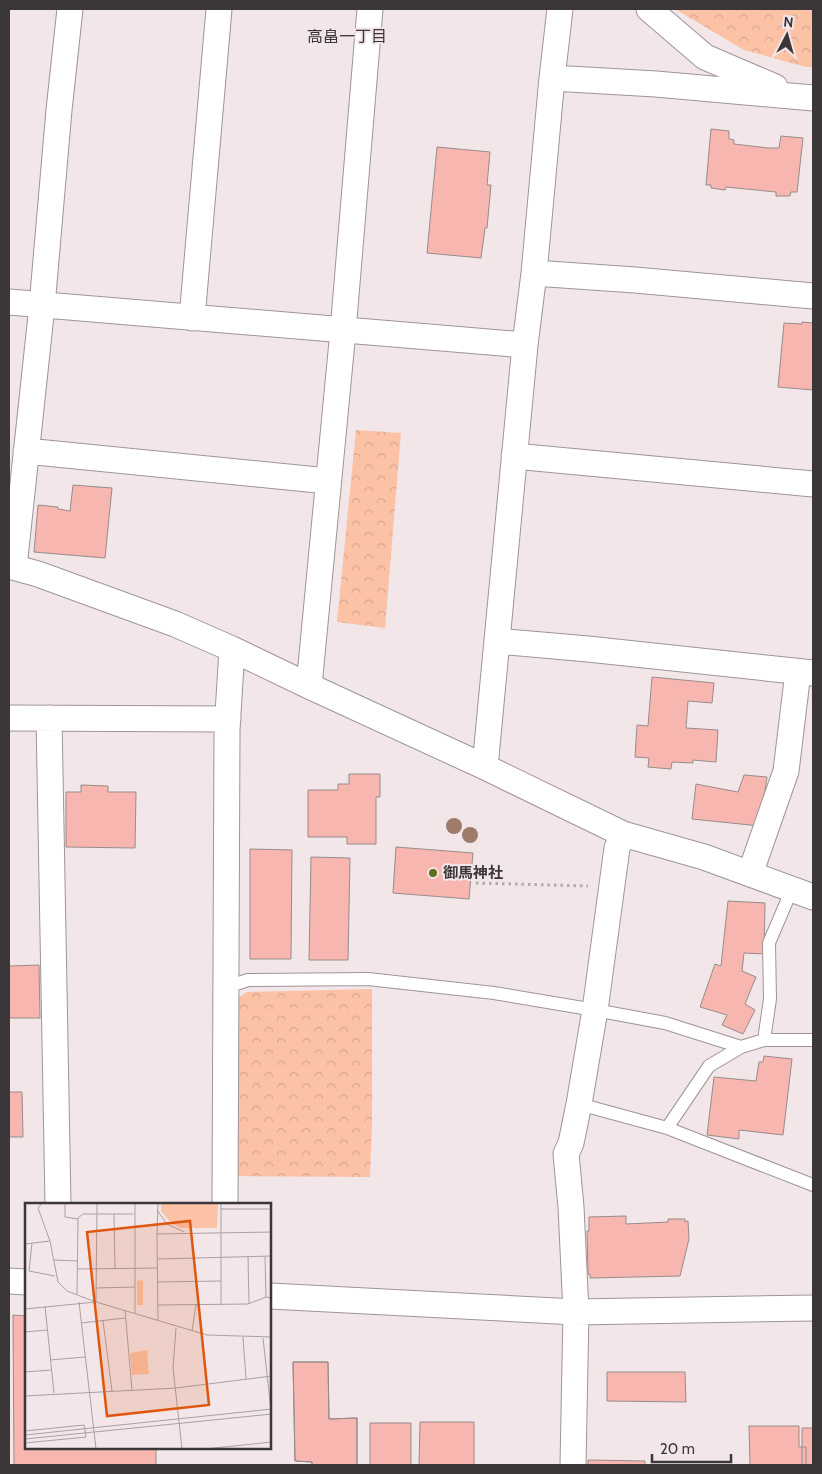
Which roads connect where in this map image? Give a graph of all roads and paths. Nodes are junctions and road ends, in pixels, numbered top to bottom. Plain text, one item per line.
1 (70, 9) edge
2 (219, 9) edge
3 (370, 9) edge
4 (560, 9) edge
5 (649, 9) edge
6 (552, 78) junction
7 (804, 97) edge
8 (534, 273) junction
9 (813, 296) edge
10 (9, 302) edge
11 (42, 306) junction
12 (192, 318) junction
13 (343, 330) junction
14 (525, 345) junction
15 (26, 451) junction
16 (514, 456) junction
17 (328, 481) junction
18 (813, 484) edge
19 (10, 566) edge
20 (497, 641) junction
21 (232, 648) junction
22 (806, 672) edge
23 (309, 686) junction
24 (9, 718) edge
25 (49, 718) junction
26 (228, 720) junction
27 (485, 767) junction
28 (623, 834) junction
29 (750, 874) junction
30 (476, 883) dead end
31 (612, 887) junction
32 (803, 893) edge
33 (227, 987) junction
34 (595, 1010) junction
35 (764, 1040) junction
36 (813, 1040) edge
37 (741, 1047) junction
38 (579, 1104) junction
39 (667, 1128) junction
40 (813, 1185) edge
41 (58, 1203) edge
42 (225, 1203) edge
43 (9, 1281) edge
44 (25, 1282) edge
45 (271, 1296) edge
46 (813, 1308) edge
47 (576, 1312) junction
48 (574, 1465) edge

1 - 11 street
2 - 12 street
3 - 13 street
4 - 6 street
5 - 7 street
6 - 7 street
6 - 8 street
8 - 9 street
8 - 14 street
10 - 11 street
11 - 12 street
11 - 15 street
12 - 13 street
13 - 14 street
13 - 17 street
14 - 16 street
15 - 17 street
15 - 19 street
16 - 18 street
16 - 20 street
17 - 23 street
19 - 21 street
20 - 22 street
20 - 27 street
21 - 23 street
21 - 26 street
22 - 29 street
23 - 27 street
24 - 25 street
25 - 26 street
25 - 41 street
26 - 33 street
27 - 28 street
28 - 29 street
28 - 31 street
29 - 32 street
30 - 31 path
31 - 34 street
32 - 35 lane
33 - 34 lane
33 - 42 street
34 - 37 lane
34 - 38 street
35 - 36 lane
35 - 37 lane
37 - 39 lane
38 - 39 lane
38 - 47 street
39 - 40 lane
43 - 44 street
45 - 47 street
46 - 47 street
47 - 48 street

